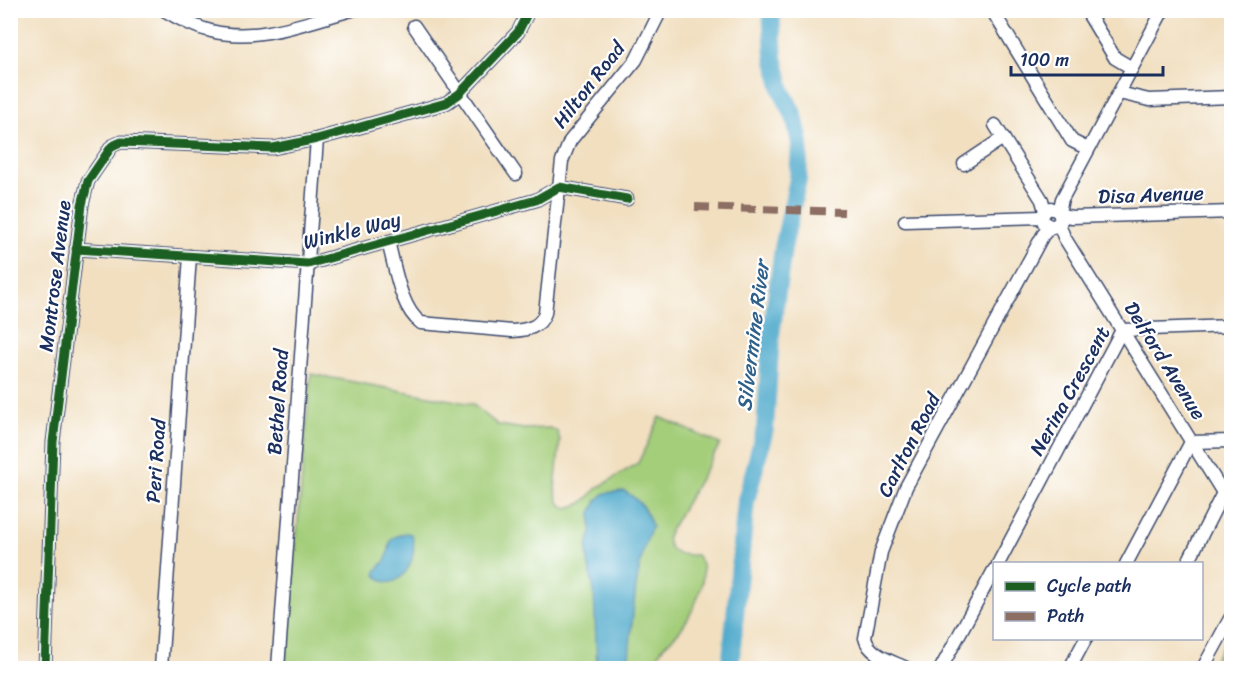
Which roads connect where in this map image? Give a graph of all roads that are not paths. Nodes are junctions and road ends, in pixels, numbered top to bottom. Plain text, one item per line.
1 (164, 10) edge
2 (352, 10) edge
3 (530, 10) edge
4 (661, 10) edge
5 (992, 10) edge
6 (1086, 10) edge
7 (1163, 10) edge
8 (414, 26) dead end
9 (1132, 68) junction
10 (1119, 93) junction
11 (459, 94) junction
12 (1232, 97) edge
13 (995, 125) dead end
14 (1003, 138) junction
15 (317, 139) junction
16 (1088, 149) junction
17 (964, 164) dead end
18 (516, 174) dead end
19 (559, 187) junction
20 (627, 199) dead end
21 (1232, 212) edge
22 (1053, 216) junction
23 (905, 221) dead end
24 (388, 242) junction
25 (76, 249) junction
26 (190, 256) junction
27 (308, 264) junction
28 (1232, 326) edge
29 (1122, 330) junction
30 (1232, 441) edge
31 (1191, 442) junction
32 (1223, 493) junction
33 (1232, 507) edge
34 (999, 562) edge
35 (1127, 562) edge
36 (1188, 562) edge
37 (993, 572) edge
38 (1232, 615) edge
39 (1085, 640) edge
40 (942, 667) edge
41 (45, 669) edge
42 (161, 669) edge
43 (278, 669) edge
44 (906, 669) edge
45 (1070, 669) edge
46 (1203, 669) edge

1 - 2 street
3 - 11 street, Montrose Avenue
4 - 19 street, Hilton Road
5 - 16 street
6 - 9 street
7 - 9 street, Carlton Road
8 - 11 street
9 - 10 street, Carlton Road
10 - 12 street
10 - 16 street, Carlton Road
11 - 15 street, Montrose Avenue
11 - 18 street
13 - 14 street, Delford Avenue
14 - 17 street
14 - 22 street, Delford Avenue
15 - 25 street, Montrose Avenue
15 - 27 street, Bethel Road
16 - 22 street, Carlton Road
19 - 20 street
19 - 24 street, Winkle Way
19 - 24 street, Hilton Road
21 - 22 street, Disa Avenue
22 - 23 street, Disa Avenue
22 - 29 street, Delford Avenue
22 - 44 street, Carlton Road
24 - 27 street, Winkle Way
25 - 26 street, Winkle Way
25 - 41 street, Montrose Avenue
26 - 27 street, Winkle Way
26 - 42 street, Peri Road
27 - 43 street, Bethel Road
28 - 29 street, Nerina Crescent
29 - 31 street, Delford Avenue
29 - 34 street, Nerina Crescent
30 - 31 street
31 - 32 street, Delford Avenue
31 - 35 street
32 - 33 street, Delford Avenue
32 - 36 street
37 - 40 street
38 - 46 street
39 - 45 street

